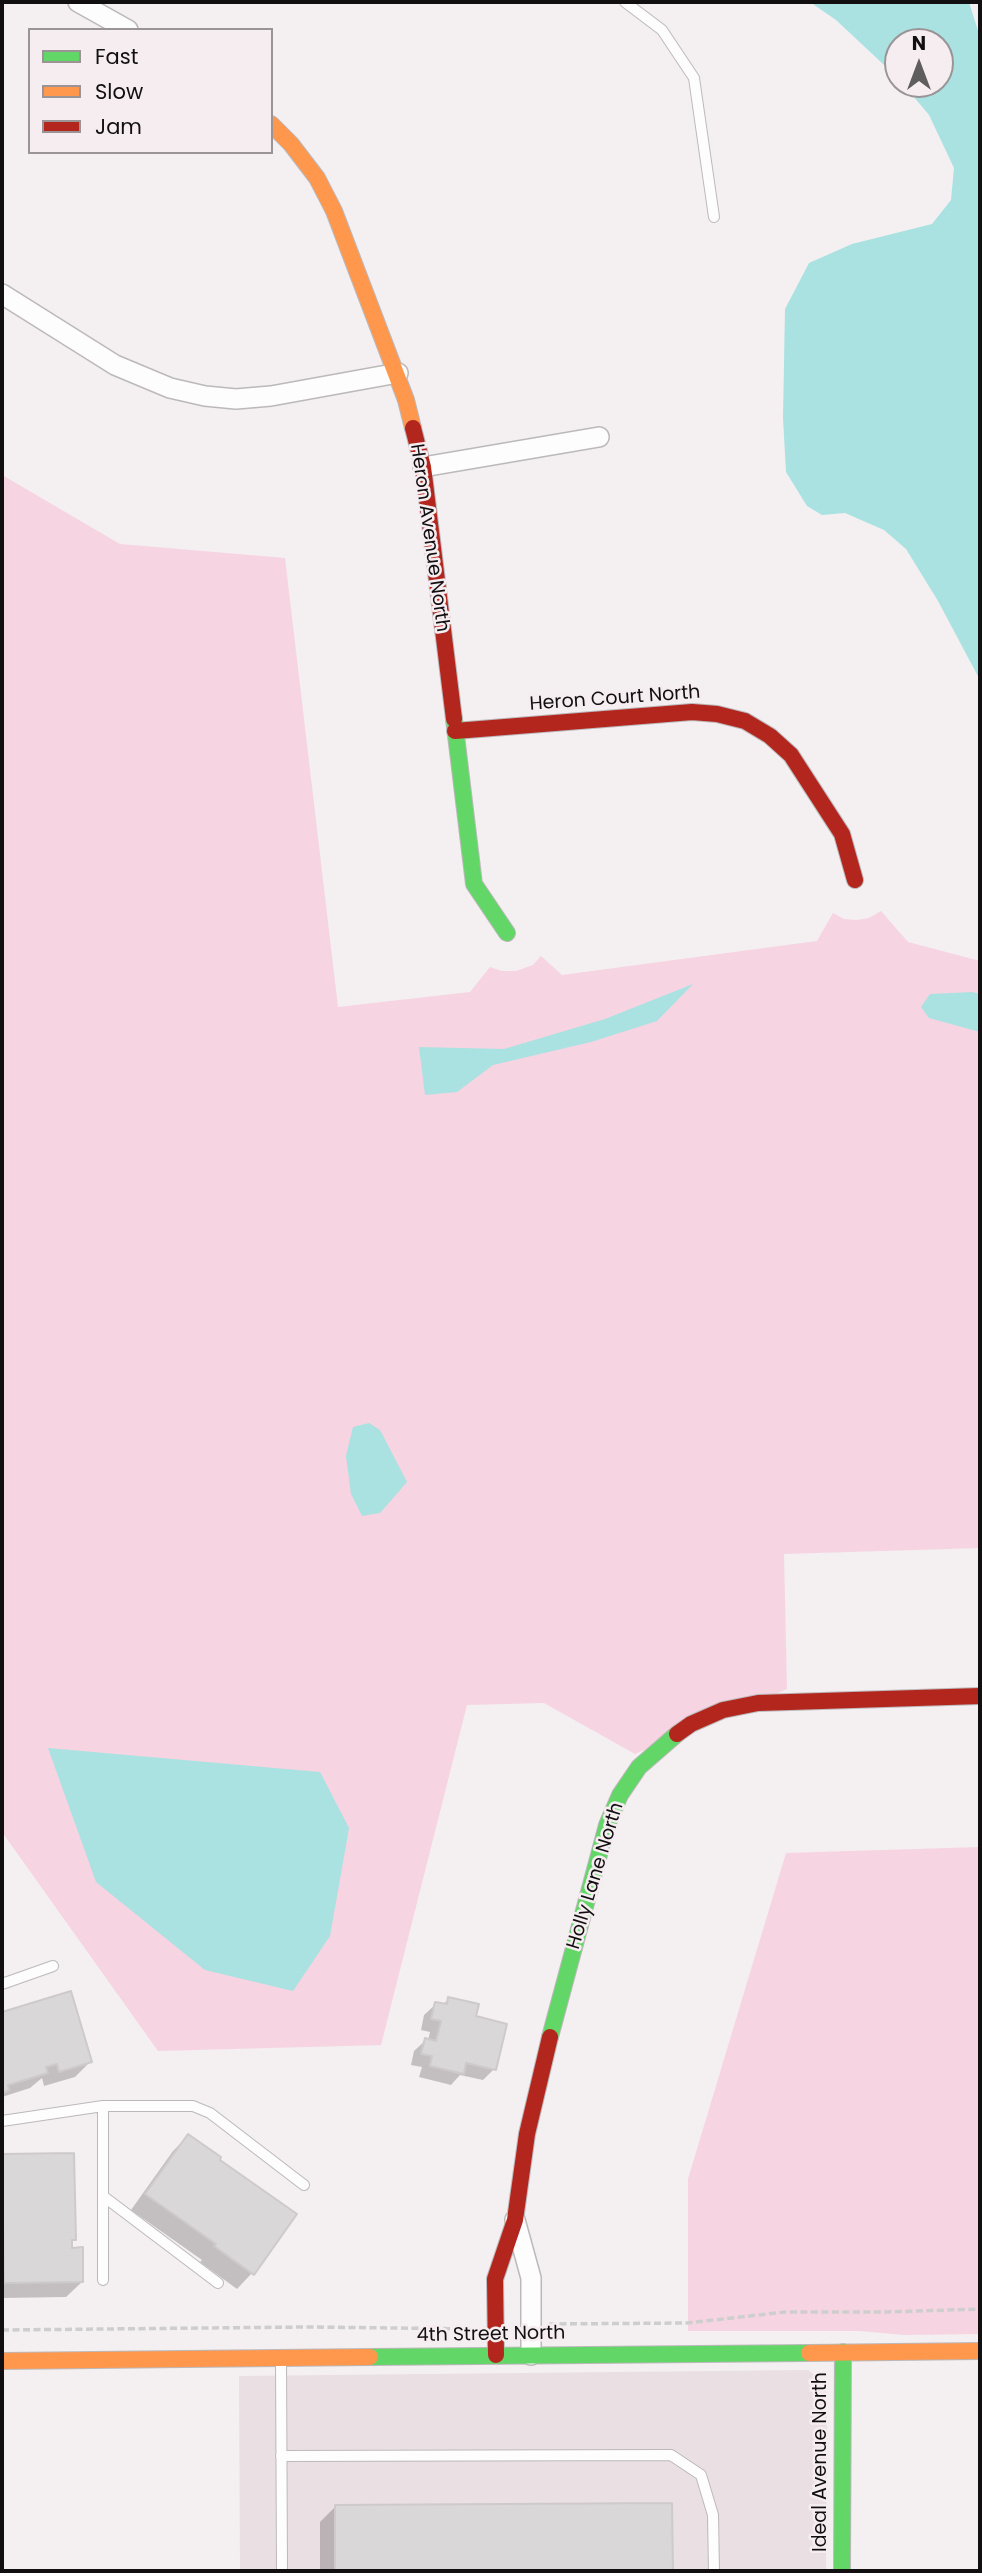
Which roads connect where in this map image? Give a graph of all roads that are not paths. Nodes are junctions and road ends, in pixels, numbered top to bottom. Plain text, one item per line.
1 (78, 2) edge
2 (625, 2) edge
3 (124, 28) edge
4 (273, 126) edge
5 (714, 217) dead end
6 (2, 294) edge
7 (398, 373) junction
8 (599, 437) dead end
9 (423, 467) junction
10 (455, 731) junction
11 (855, 880) dead end
12 (507, 933) dead end
13 (980, 1696) edge
14 (53, 1966) dead end
15 (2, 1984) edge
16 (103, 2106) junction
17 (2, 2121) edge
18 (304, 2185) dead end
19 (103, 2196) junction
20 (515, 2220) junction
21 (103, 2280) dead end
22 (218, 2283) dead end
23 (980, 2351) edge
24 (842, 2352) junction
25 (496, 2355) junction
26 (531, 2355) junction
27 (281, 2358) junction
28 (2, 2361) edge
29 (281, 2456) junction
30 (282, 2571) edge
31 (714, 2571) edge
32 (842, 2571) edge

1 - 3 street
2 - 5 lane
4 - 7 street, Heron Avenue North
6 - 7 street
7 - 9 street, Heron Avenue North
8 - 9 street
9 - 10 street, Heron Avenue North
10 - 11 street, Heron Court North
10 - 12 street, Heron Avenue North
13 - 20 street, Holly Lane North
14 - 15 lane
16 - 17 lane
16 - 18 lane
16 - 19 lane
19 - 21 lane
19 - 22 lane
20 - 25 street, Holly Lane North
20 - 26 street, Holly Lane North
23 - 24 street, 4th Street North
24 - 26 street, 4th Street North
24 - 32 street, Ideal Avenue North
25 - 26 street, 4th Street North
25 - 27 street, 4th Street North
27 - 28 street, 4th Street North
27 - 29 lane
29 - 30 lane
29 - 31 lane

